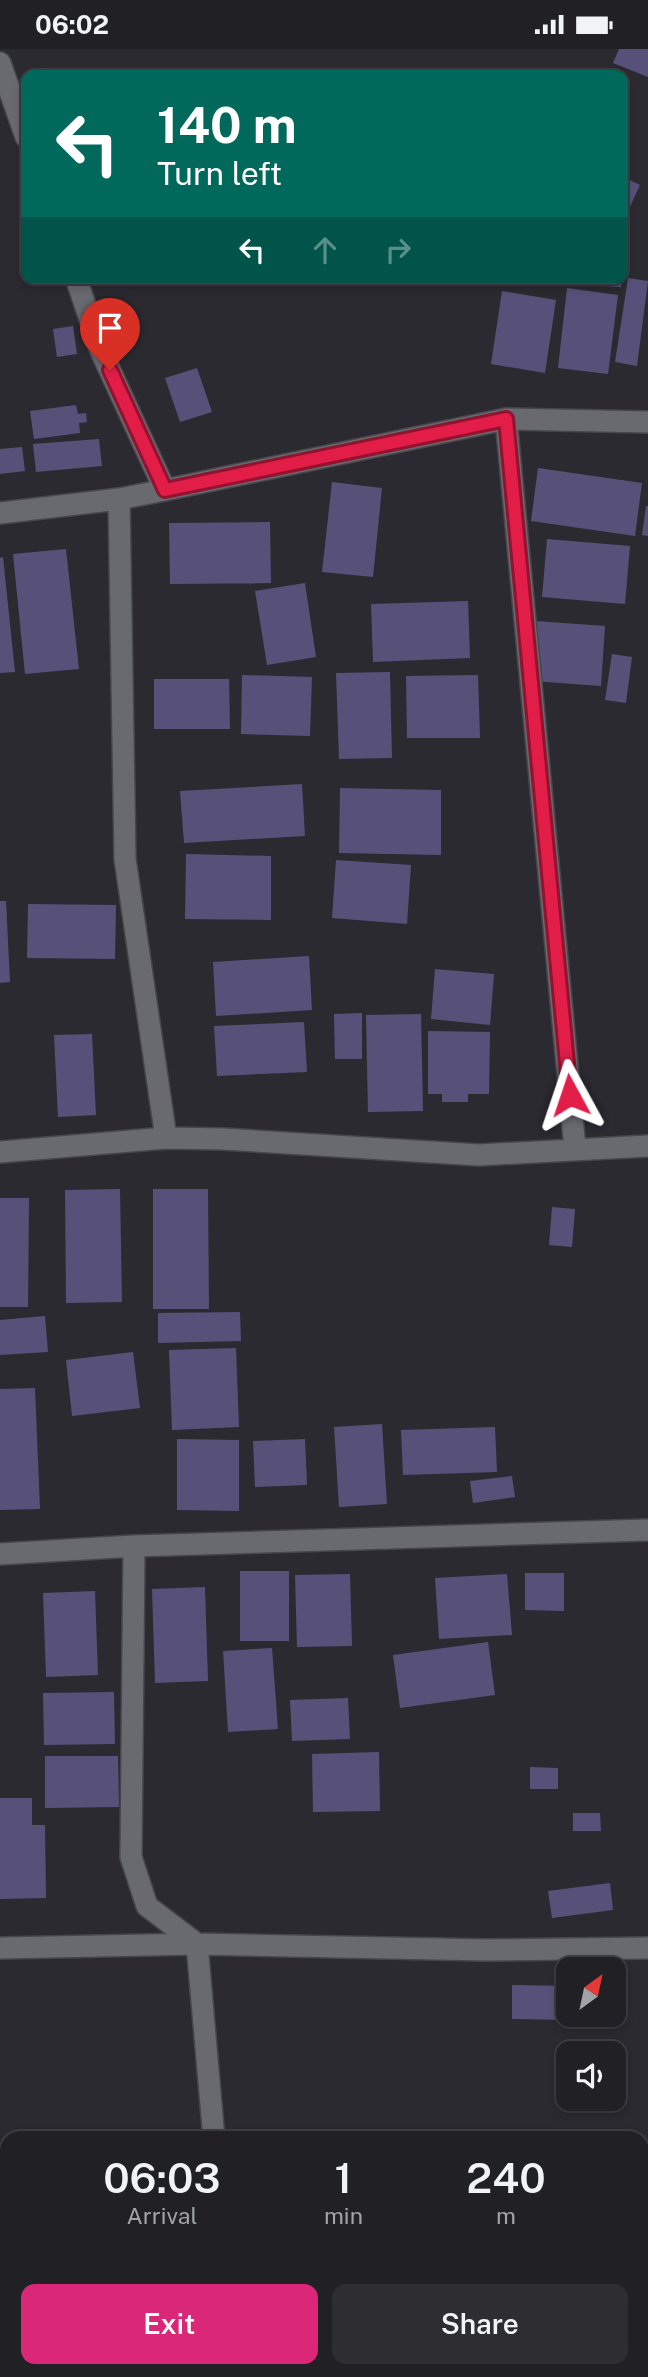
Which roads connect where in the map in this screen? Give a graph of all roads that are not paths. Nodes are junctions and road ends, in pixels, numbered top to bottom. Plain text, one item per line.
1 (0, 62) edge
2 (21, 123) edge
3 (78, 284) edge
4 (506, 419) junction
5 (648, 422) edge
6 (165, 490) junction
7 (119, 499) junction
8 (0, 513) edge
9 (166, 1138) junction
10 (648, 1146) edge
11 (575, 1149) junction
12 (0, 1153) edge
13 (648, 1530) edge
14 (134, 1546) junction
15 (0, 1554) edge
16 (197, 1944) junction
17 (0, 1948) edge
18 (648, 1948) edge
19 (213, 2131) edge

1 - 2 street
3 - 6 street
4 - 5 street
4 - 6 street
4 - 11 street
6 - 7 street
7 - 8 street
7 - 9 street
9 - 11 street
9 - 12 street
10 - 11 street
13 - 14 street
14 - 15 street
14 - 16 street
16 - 17 street
16 - 18 street
16 - 19 street

